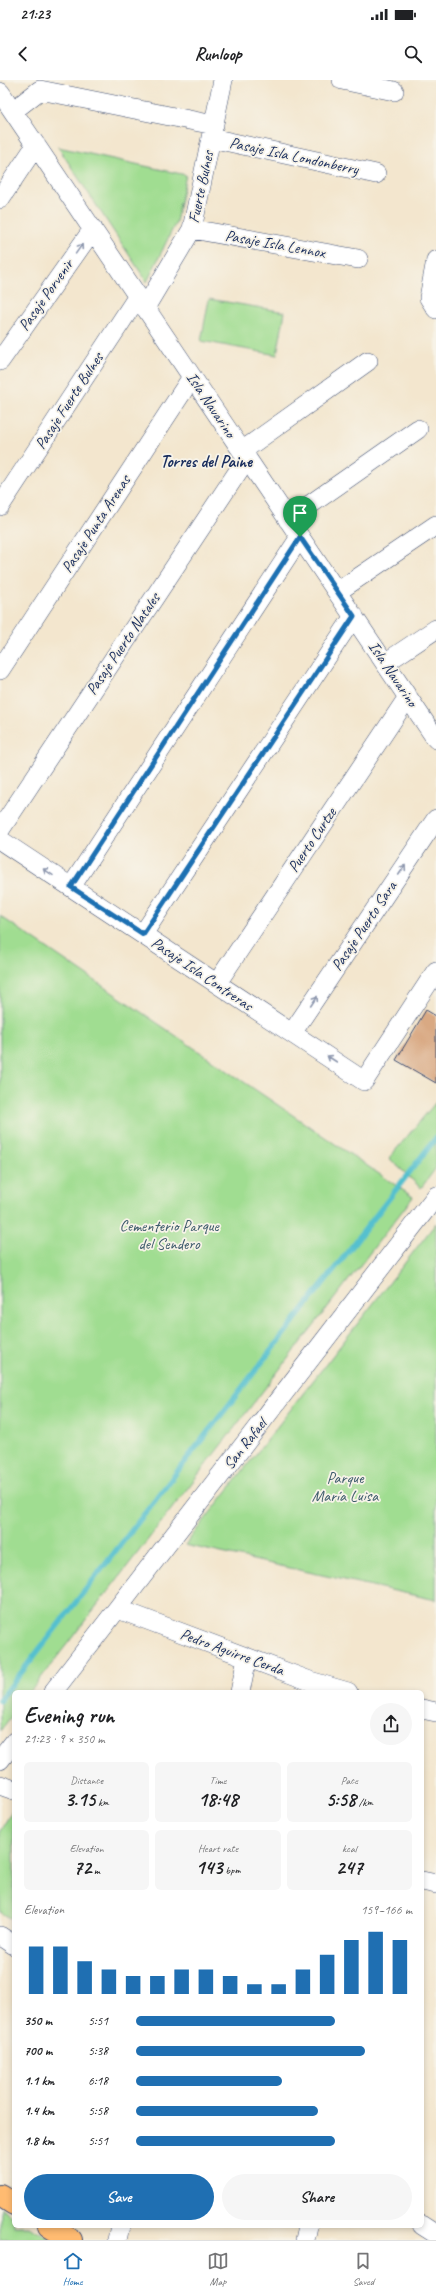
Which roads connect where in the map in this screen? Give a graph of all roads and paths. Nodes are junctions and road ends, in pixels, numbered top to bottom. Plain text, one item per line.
1 (223, 80) edge
2 (342, 80) edge
3 (394, 91) dead end
4 (0, 92) edge
5 (12, 111) junction
6 (213, 132) junction
7 (36, 145) junction
8 (376, 174) dead end
9 (0, 199) edge
10 (93, 229) junction
11 (192, 229) junction
12 (358, 259) dead end
13 (436, 260) edge
14 (142, 302) junction
15 (436, 309) edge
16 (0, 361) edge
17 (368, 361) dead end
18 (192, 378) junction
19 (418, 430) dead end
20 (244, 454) junction
21 (0, 506) edge
22 (288, 520) junction
23 (436, 525) edge
24 (300, 537) junction
25 (337, 592) junction
26 (354, 616) junction
27 (436, 629) edge
28 (385, 663) junction
29 (0, 670) edge
30 (408, 697) junction
31 (435, 735) edge
32 (436, 819) edge
33 (0, 830) edge
34 (0, 840) edge
35 (71, 887) junction
36 (143, 934) junction
37 (436, 971) edge
38 (217, 983) junction
39 (292, 1033) junction
40 (436, 1196) edge
41 (118, 1609) junction
42 (247, 1658) junction
43 (55, 1690) edge
44 (240, 1690) edge
45 (342, 1690) edge
46 (12, 1745) edge
47 (0, 1760) edge
48 (0, 1785) edge
49 (12, 1789) edge
50 (424, 1881) edge
51 (436, 1884) edge
52 (0, 1936) edge
53 (12, 1944) edge
54 (0, 2195) edge
55 (12, 2203) edge
56 (424, 2227) edge
57 (52, 2228) edge
58 (120, 2228) edge
59 (308, 2228) edge
60 (436, 2234) edge
61 (71, 2240) edge
62 (117, 2240) edge
63 (305, 2240) edge

1 - 6 street, Fuerte Bulnes
2 - 3 street
4 - 5 street, Isla Navarino
5 - 6 street, Pasaje Isla Londonberry
5 - 7 street, Isla Navarino
6 - 8 street, Pasaje Isla Londonberry
6 - 11 street, Fuerte Bulnes
7 - 9 street
7 - 10 street, Isla Navarino
10 - 14 street, Isla Navarino
16 -> 10 street, Pasaje Porvenir
11 - 12 street, Pasaje Isla Lennox
11 - 14 street, Fuerte Bulnes
13 - 15 street
14 - 18 street, Isla Navarino
14 - 21 street, Pasaje Fuerte Bulnes
17 - 20 street
18 - 20 street, Isla Navarino
18 - 29 street, Pasaje Punta Arenas
19 - 22 street
20 - 22 street, Isla Navarino
20 - 33 street, Pasaje Puerto Natales
22 - 24 street, Isla Navarino
23 - 25 street
24 - 25 street, Isla Navarino
24 - 35 street
25 - 26 street, Isla Navarino
26 - 28 street, Isla Navarino
26 - 36 street
27 - 28 street
28 - 30 street, Isla Navarino
30 - 31 street, Isla Navarino
30 - 38 street, Puerto Curtze
39 -> 32 street, Pasaje Puerto Sara
35 -> 34 street, Pasaje Isla Contreras
35 - 36 street, Pasaje Isla Contreras
36 - 38 street, Pasaje Isla Contreras
37 -> 39 street, Pasaje Isla Contreras
38 - 39 street, Pasaje Isla Contreras
40 - 41 street, San Rafael
41 - 42 street, Pedro Aguirre Cerda
41 - 43 street, San Rafael
42 - 44 street
42 - 45 street, Pedro Aguirre Cerda
46 - 47 street
48 - 49 street
50 - 51 street
52 - 53 street
54 - 55 main road
56 - 60 street
57 - 61 main road
58 - 62 street
59 - 63 street

